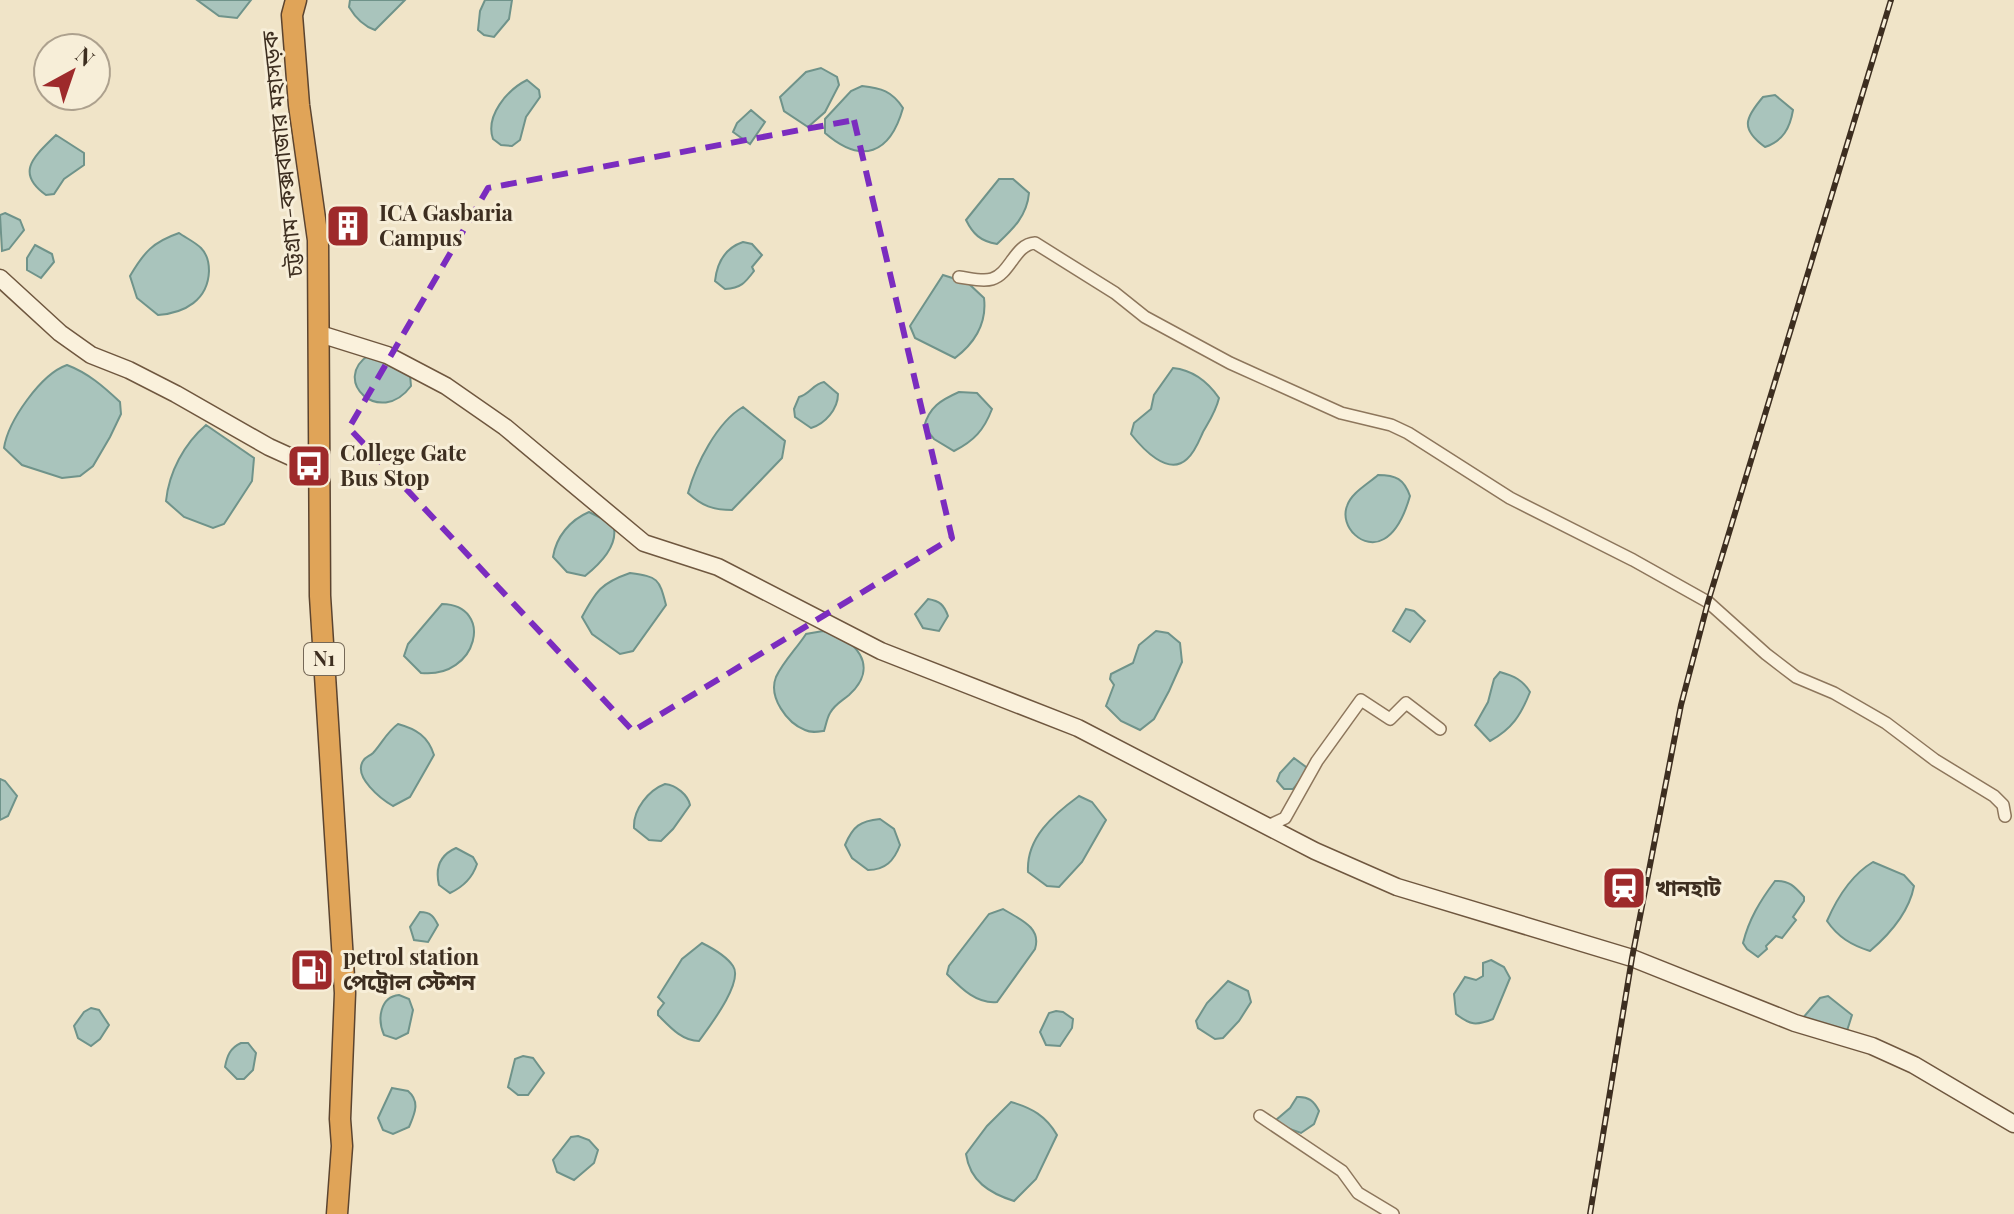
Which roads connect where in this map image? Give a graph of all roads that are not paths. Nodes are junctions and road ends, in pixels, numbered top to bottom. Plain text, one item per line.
1 (296, 0) edge
2 (959, 277) dead end
3 (0, 278) edge
4 (320, 334) junction
5 (320, 466) junction
6 (1440, 729) dead end
7 (2005, 816) dead end
8 (1270, 825) junction
9 (1260, 1116) dead end
10 (2014, 1124) edge
11 (337, 1214) edge
12 (1393, 1214) edge

1 - 4 highway, চট্টগ্রাম-কক্সবাজার মহাসড়ক / N1
2 - 7 street
3 - 5 street
4 - 5 highway, চট্টগ্রাম-কক্সবাজার মহাসড়ক / N1
4 - 8 street
5 - 11 highway, চট্টগ্রাম-কক্সবাজার মহাসড়ক / N1
6 - 8 street
8 - 10 street
9 - 12 street

